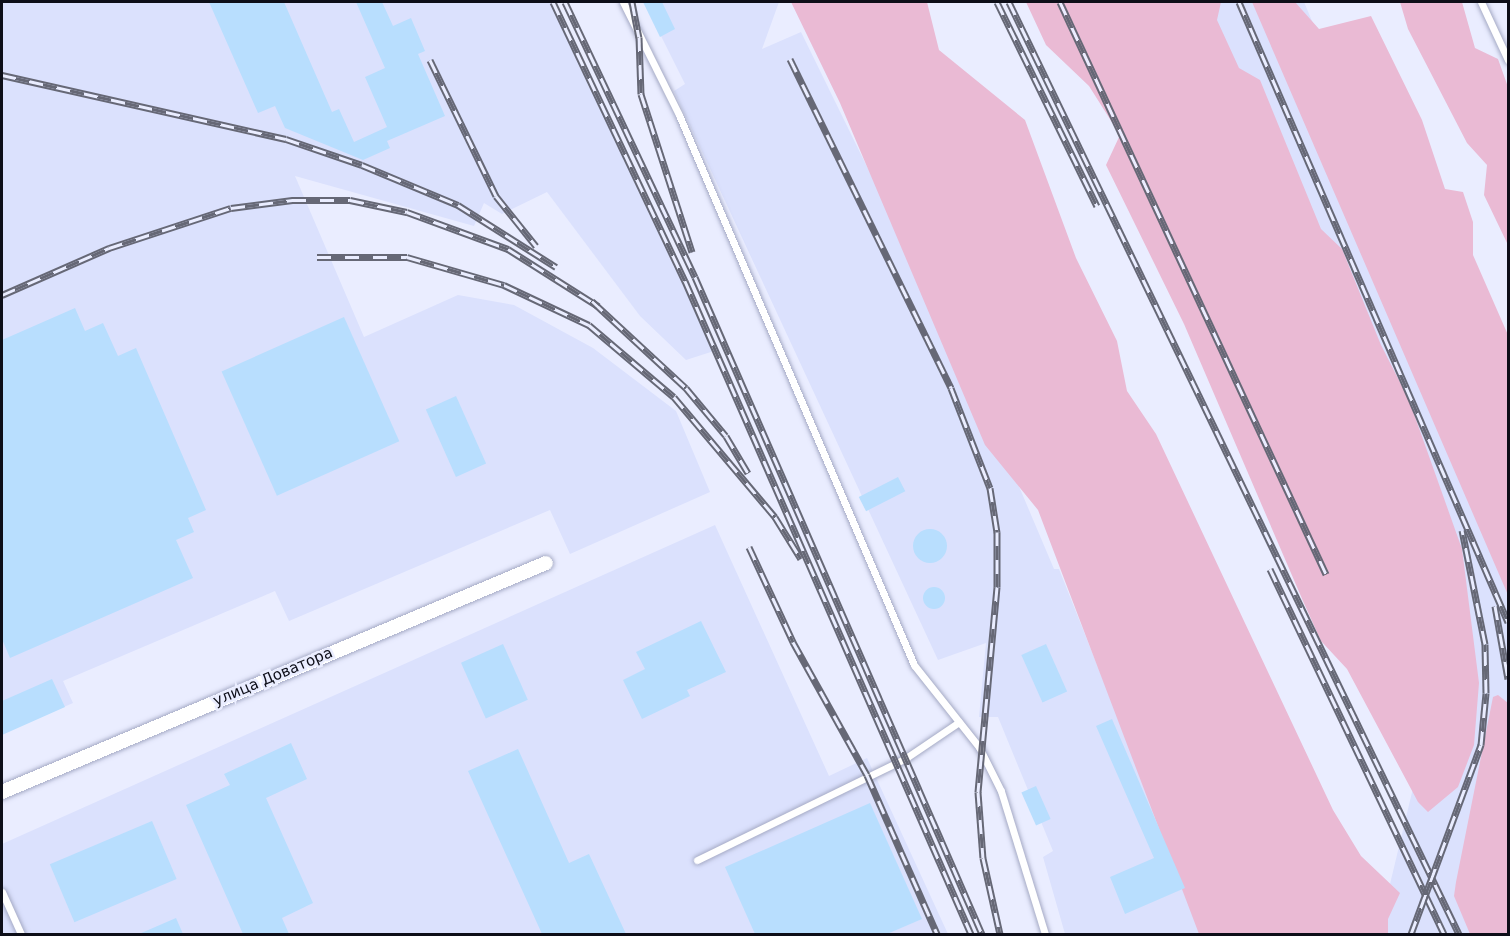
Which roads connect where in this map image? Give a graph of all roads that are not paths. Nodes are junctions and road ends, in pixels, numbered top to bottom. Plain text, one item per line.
1 (623, 2) edge
2 (1481, 2) edge
3 (1509, 60) edge
4 (546, 564) dead end
5 (960, 722) junction
6 (2, 792) edge
7 (697, 860) dead end
8 (2, 892) edge
9 (21, 934) edge
10 (1045, 934) edge

1 - 5 lane
2 - 3 lane
4 - 6 street, улица Доватора
5 - 7 lane
5 - 10 lane
8 - 9 lane

